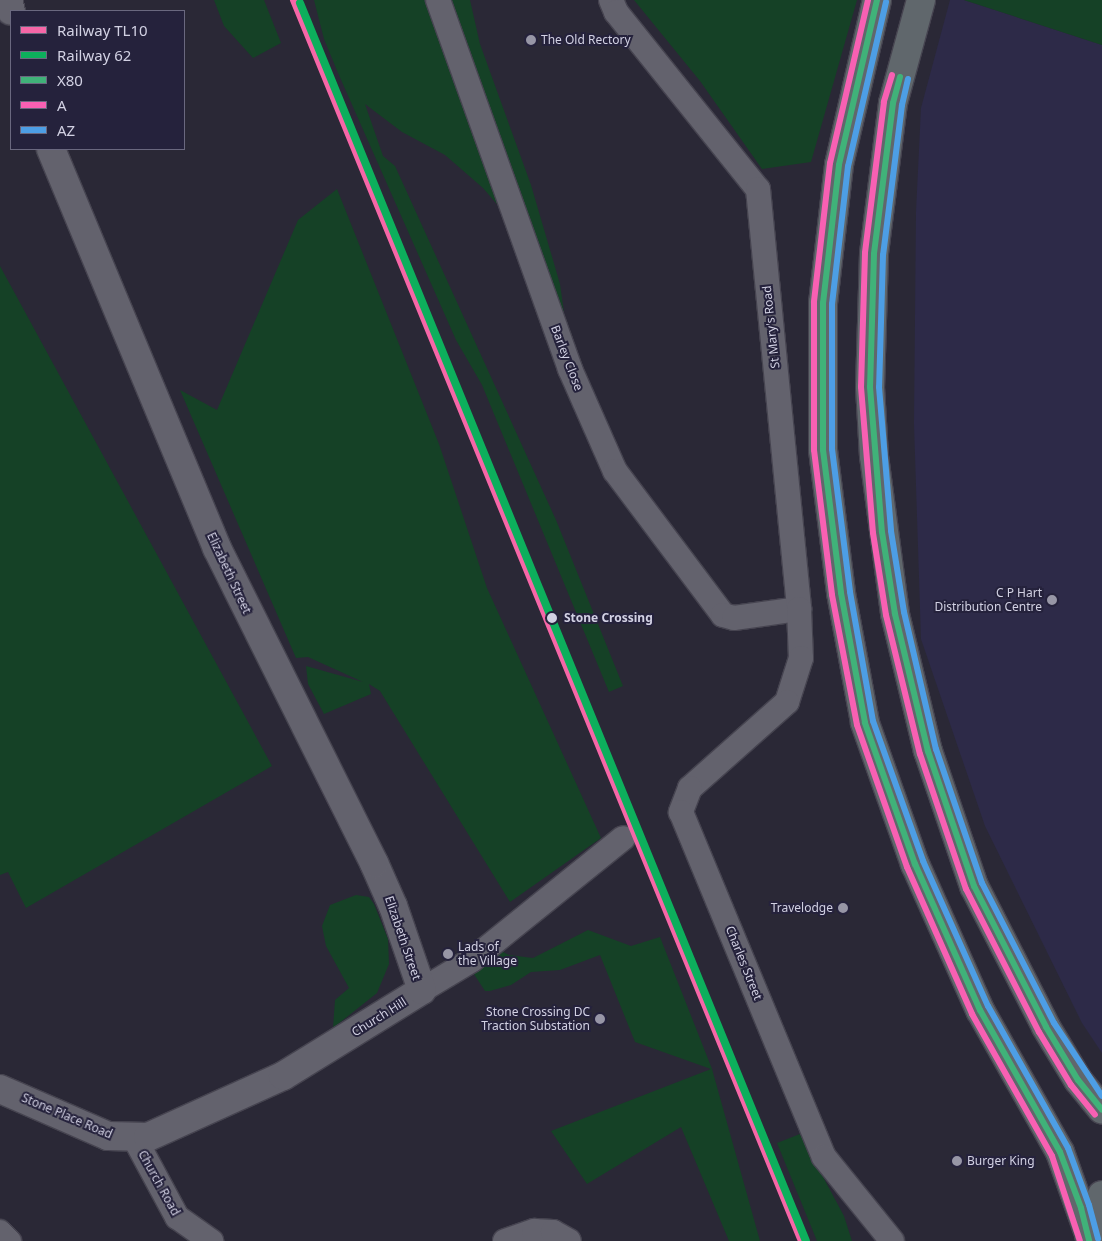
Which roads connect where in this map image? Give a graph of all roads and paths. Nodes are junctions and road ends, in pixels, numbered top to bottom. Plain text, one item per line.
1 (438, 0) edge
2 (611, 0) edge
3 (877, 0) edge
4 (921, 0) edge
5 (51, 150) edge
6 (799, 609) junction
7 (787, 702) joint
8 (623, 838) dead end
9 (422, 990) junction
10 (0, 1089) edge
11 (1102, 1110) edge
12 (135, 1139) junction
13 (1102, 1195) edge
14 (0, 1232) edge
15 (1088, 1238) edge
16 (9, 1241) edge
17 (211, 1241) edge
18 (505, 1241) edge
19 (569, 1241) edge
20 (892, 1241) edge

1 - 6 street, Barley Close
2 - 6 street, St Mary's Road
3 - 15 main road
4 - 11 main road
5 - 9 street, Elizabeth Street
6 - 7 street, St Mary's Road
7 - 20 street, Charles Street
8 - 9 street, Church Hill
9 - 12 street, Church Hill
10 - 12 street, Stone Place Road
12 - 17 street, Church Road
13 - 15 main road
14 - 16 street
18 - 19 street

